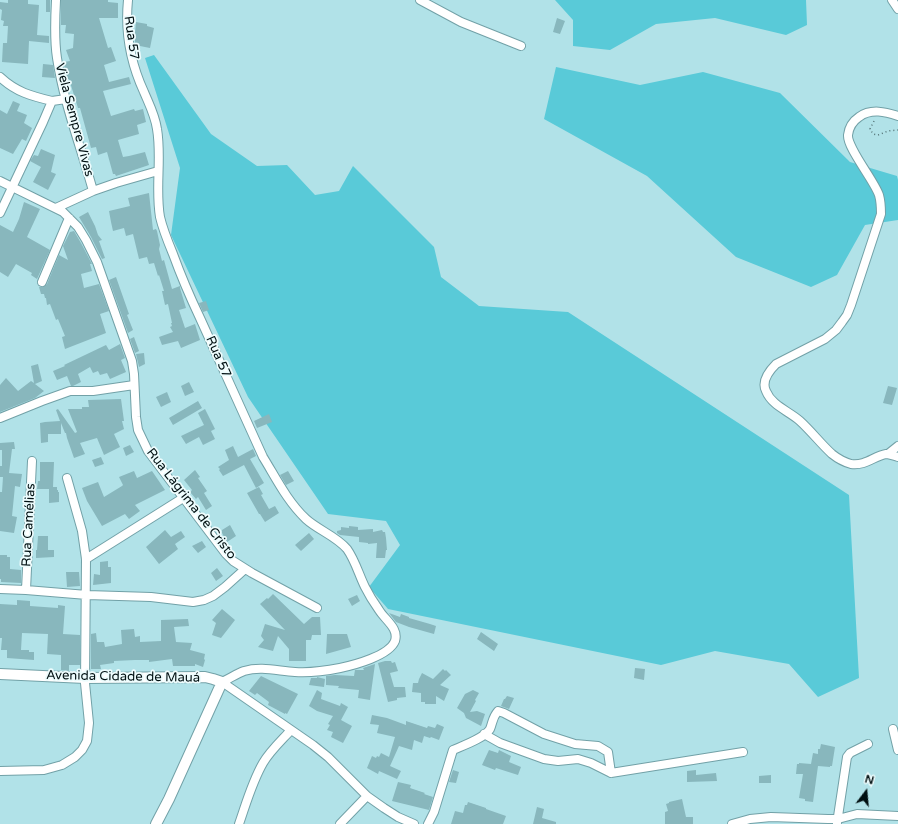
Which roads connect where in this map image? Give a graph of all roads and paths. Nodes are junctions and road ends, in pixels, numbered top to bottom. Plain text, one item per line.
1 (56, 0) edge
2 (128, 0) edge
3 (420, 0) edge
4 (892, 0) edge
5 (898, 9) edge
6 (521, 46) dead end
7 (0, 77) edge
8 (66, 100) junction
9 (52, 101) junction
10 (887, 112) junction
11 (898, 116) edge
12 (898, 130) edge
13 (158, 171) junction
14 (0, 181) edge
15 (12, 187) junction
16 (92, 191) junction
17 (56, 208) junction
18 (0, 213) edge
19 (69, 218) junction
20 (42, 282) dead end
21 (134, 385) junction
22 (0, 418) edge
23 (898, 446) edge
24 (888, 454) junction
25 (898, 457) edge
26 (32, 461) dead end
27 (67, 478) dead end
28 (183, 498) junction
29 (86, 559) junction
30 (244, 569) junction
31 (0, 589) edge
32 (26, 590) junction
33 (87, 595) junction
34 (317, 608) dead end
35 (0, 674) edge
36 (85, 678) junction
37 (222, 682) junction
38 (893, 728) dead end
39 (291, 730) junction
40 (484, 734) junction
41 (868, 744) dead end
42 (898, 750) edge
43 (743, 752) dead end
44 (0, 771) edge
45 (611, 773) junction
46 (367, 796) junction
47 (898, 816) edge
48 (837, 821) edge
49 (156, 824) edge
50 (239, 824) edge
51 (340, 824) edge
52 (414, 824) edge
53 (428, 824) edge
54 (732, 824) edge

1 - 8 street, Viela Sempre Vivas
2 - 13 street, Rua 57
3 - 6 street
4 - 5 street
7 - 9 street
8 - 9 street
8 - 16 street, Viela Sempre Vivas
9 - 15 street
10 - 11 street
10 - 12 path
10 - 24 street
13 - 16 street
13 - 37 street, Rua 57
14 - 15 street, Rua Lágrima de Cristo
15 - 17 street, Rua Lágrima de Cristo
15 - 18 street
16 - 17 street
17 - 19 street, Rua Lágrima de Cristo
19 - 20 street
19 - 21 street, Rua Lágrima de Cristo
21 - 22 street
21 - 28 street, Rua Lágrima de Cristo
23 - 24 street
24 - 25 street
26 - 32 street, Rua Camélias
27 - 29 street
28 - 29 street
28 - 30 street, Rua Lágrima de Cristo
29 - 33 street
30 - 33 street
30 - 34 street, Rua Lágrima de Cristo
31 - 32 street
32 - 33 street
33 - 36 street
35 - 36 street, Avenida Cidade de Mauá
36 - 37 street, Avenida Cidade de Mauá
36 - 44 street
37 - 39 street, Avenida Cidade de Mauá
37 - 49 street
38 - 42 street
39 - 46 street, Avenida Cidade de Mauá
39 - 50 street
40 - 45 street
40 - 45 street
40 - 53 street
41 - 48 street
43 - 45 street
46 - 51 street
46 - 52 street, Avenida Cidade de Mauá
47 - 48 street
48 - 54 street

